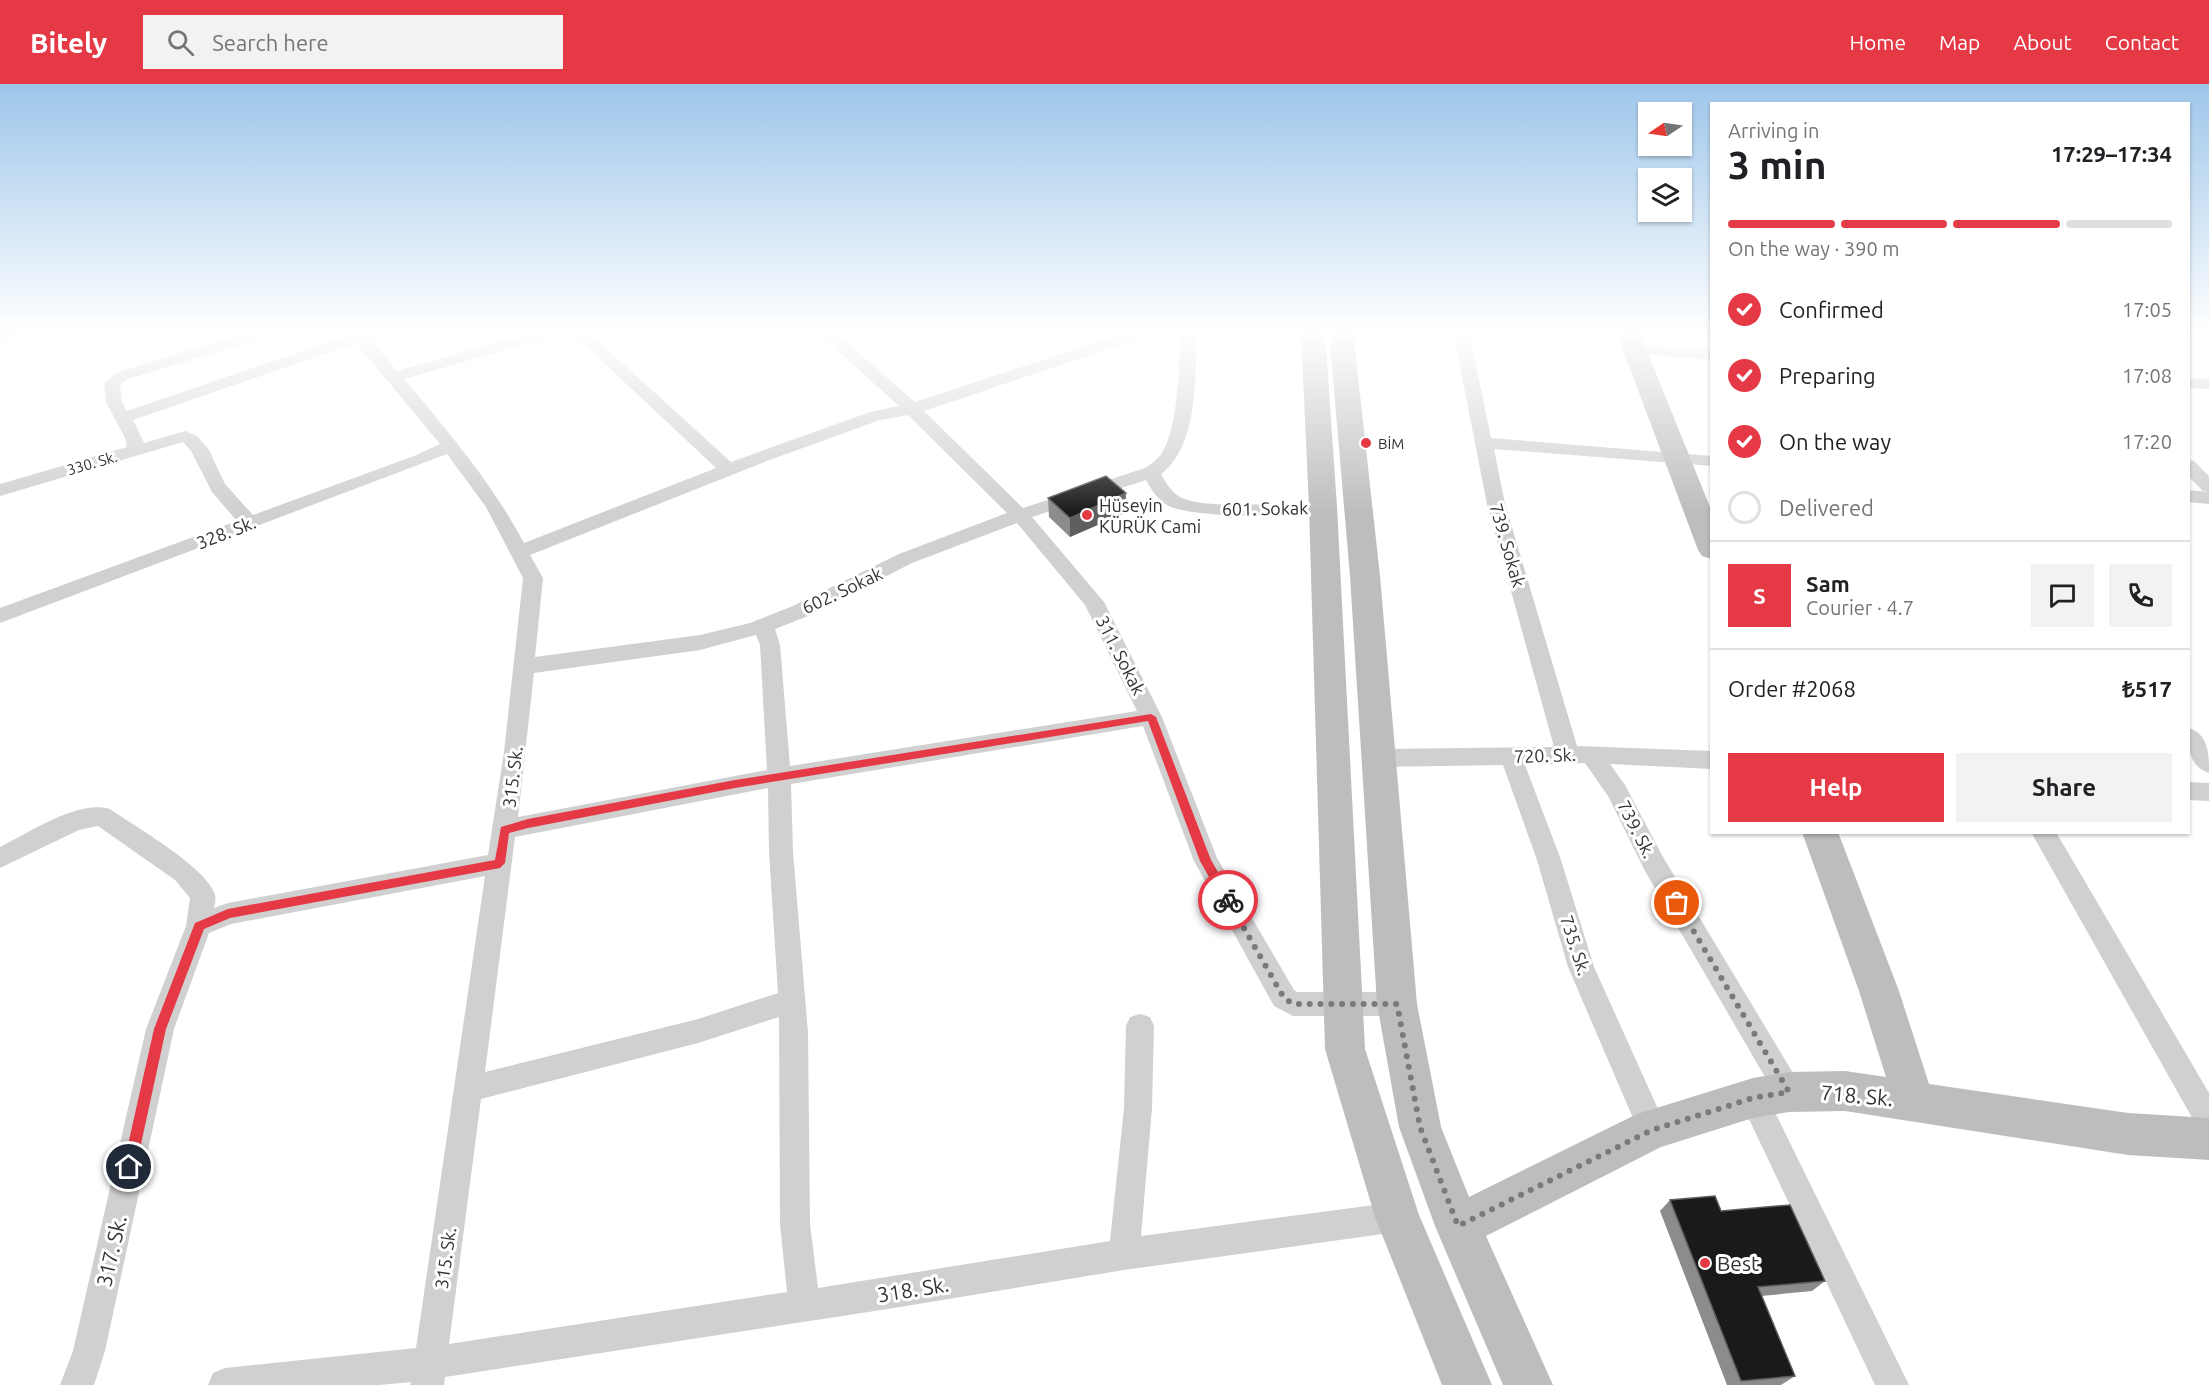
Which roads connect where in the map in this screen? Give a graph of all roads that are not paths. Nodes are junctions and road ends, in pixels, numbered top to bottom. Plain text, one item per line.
1 (113, 392) edge
2 (196, 392) edge
3 (405, 392) edge
4 (644, 392) edge
5 (892, 392) edge
6 (964, 392) edge
7 (1183, 392) edge
8 (1316, 392) edge
9 (1347, 392) edge
10 (1474, 392) edge
11 (1650, 392) edge
12 (912, 409) junction
13 (123, 418) junction
14 (1484, 442) junction
15 (450, 446) junction
16 (136, 450) junction
17 (1679, 458) junction
18 (1710, 461) edge
19 (2190, 467) edge
20 (728, 470) junction
21 (1151, 472) junction
22 (2209, 487) edge
23 (0, 490) edge
24 (2190, 496) edge
25 (2209, 498) edge
26 (1323, 507) junction
27 (1021, 516) junction
28 (250, 523) junction
29 (1710, 544) edge
30 (519, 552) junction
31 (0, 616) edge
32 (763, 626) junction
33 (524, 667) junction
34 (1151, 717) junction
35 (2190, 739) edge
36 (1580, 754) junction
37 (1511, 756) junction
38 (1379, 758) junction
39 (1710, 760) edge
40 (2209, 764) edge
41 (779, 777) junction
42 (2190, 790) edge
43 (2209, 792) edge
44 (504, 830) junction
45 (1821, 834) edge
46 (2044, 834) edge
47 (0, 858) edge
48 (500, 863) junction
49 (199, 926) junction
50 (792, 1001) junction
51 (1344, 1002) junction
52 (1397, 1004) junction
53 (1140, 1026) dead end
54 (469, 1089) junction
55 (1771, 1095) junction
56 (1914, 1101) junction
57 (2209, 1120) edge
58 (1652, 1130) junction
59 (2209, 1139) edge
60 (1397, 1217) junction
61 (1458, 1226) junction
62 (1124, 1254) junction
63 (804, 1306) junction
64 (428, 1374) edge
65 (269, 1382) edge
66 (77, 1385) edge
67 (225, 1385) edge
68 (1467, 1385) edge
69 (1528, 1385) edge
70 (1892, 1385) edge

1 - 13 street
2 - 13 street
3 - 15 street, 315. Sk.
4 - 20 street
5 - 12 street, 311. Sokak
6 - 12 street
7 - 21 street
8 - 26 main road
9 - 38 main road
10 - 14 street, 739. Sokak
11 - 17 main road
12 - 20 street
12 - 27 street, 311. Sokak
13 - 16 street
14 - 17 street
14 - 36 street, 739. Sokak
15 - 28 street, 328. Sk.
15 - 30 street, 315. Sk.
16 - 23 street, 330. Sk.
16 - 28 street, 330. Sk.
17 - 18 street
17 - 29 main road
19 - 22 street
20 - 30 street
21 - 26 street, 601. Sokak
21 - 27 street, 602. Sokak
24 - 25 street
26 - 51 main road
27 - 32 street, 602. Sokak
27 - 34 street, 311. Sokak
28 - 31 street, 328. Sk.
30 - 33 street, 315. Sk.
32 - 33 street, 602. Sokak
32 - 41 street
33 - 44 street, 315. Sk.
34 - 41 street
34 - 51 street, 311. Sokak
35 - 40 street
36 - 37 street, 720. Sk.
36 - 39 street, 720. Sk.
36 - 55 street, 739. Sk.
37 - 38 street, 720. Sk.
37 - 58 street, 735. Sk.
38 - 52 main road
41 - 44 street
41 - 50 street
42 - 43 street
44 - 48 street, 315. Sk.
45 - 56 main road
46 - 57 street
47 - 49 street, 317. Sk.
48 - 49 street
48 - 54 street, 315. Sk.
49 - 66 street, 317. Sk.
50 - 54 street
50 - 63 street
51 - 52 street, 311. Sokak
51 - 60 main road
52 - 61 main road
53 - 62 street
54 - 64 street, 315. Sk.
55 - 56 main road, 718. Sk.
55 - 58 main road, 718. Sk.
55 - 70 street, 739. Sk.
56 - 59 main road, 718. Sk.
58 - 61 main road, 718. Sk.
60 - 62 street, 318. Sk.
60 - 68 main road
61 - 69 main road
62 - 63 street, 318. Sk.
63 - 64 street, 318. Sk.
64 - 65 street, 318. Sk.
65 - 67 street, 318. Sk.

